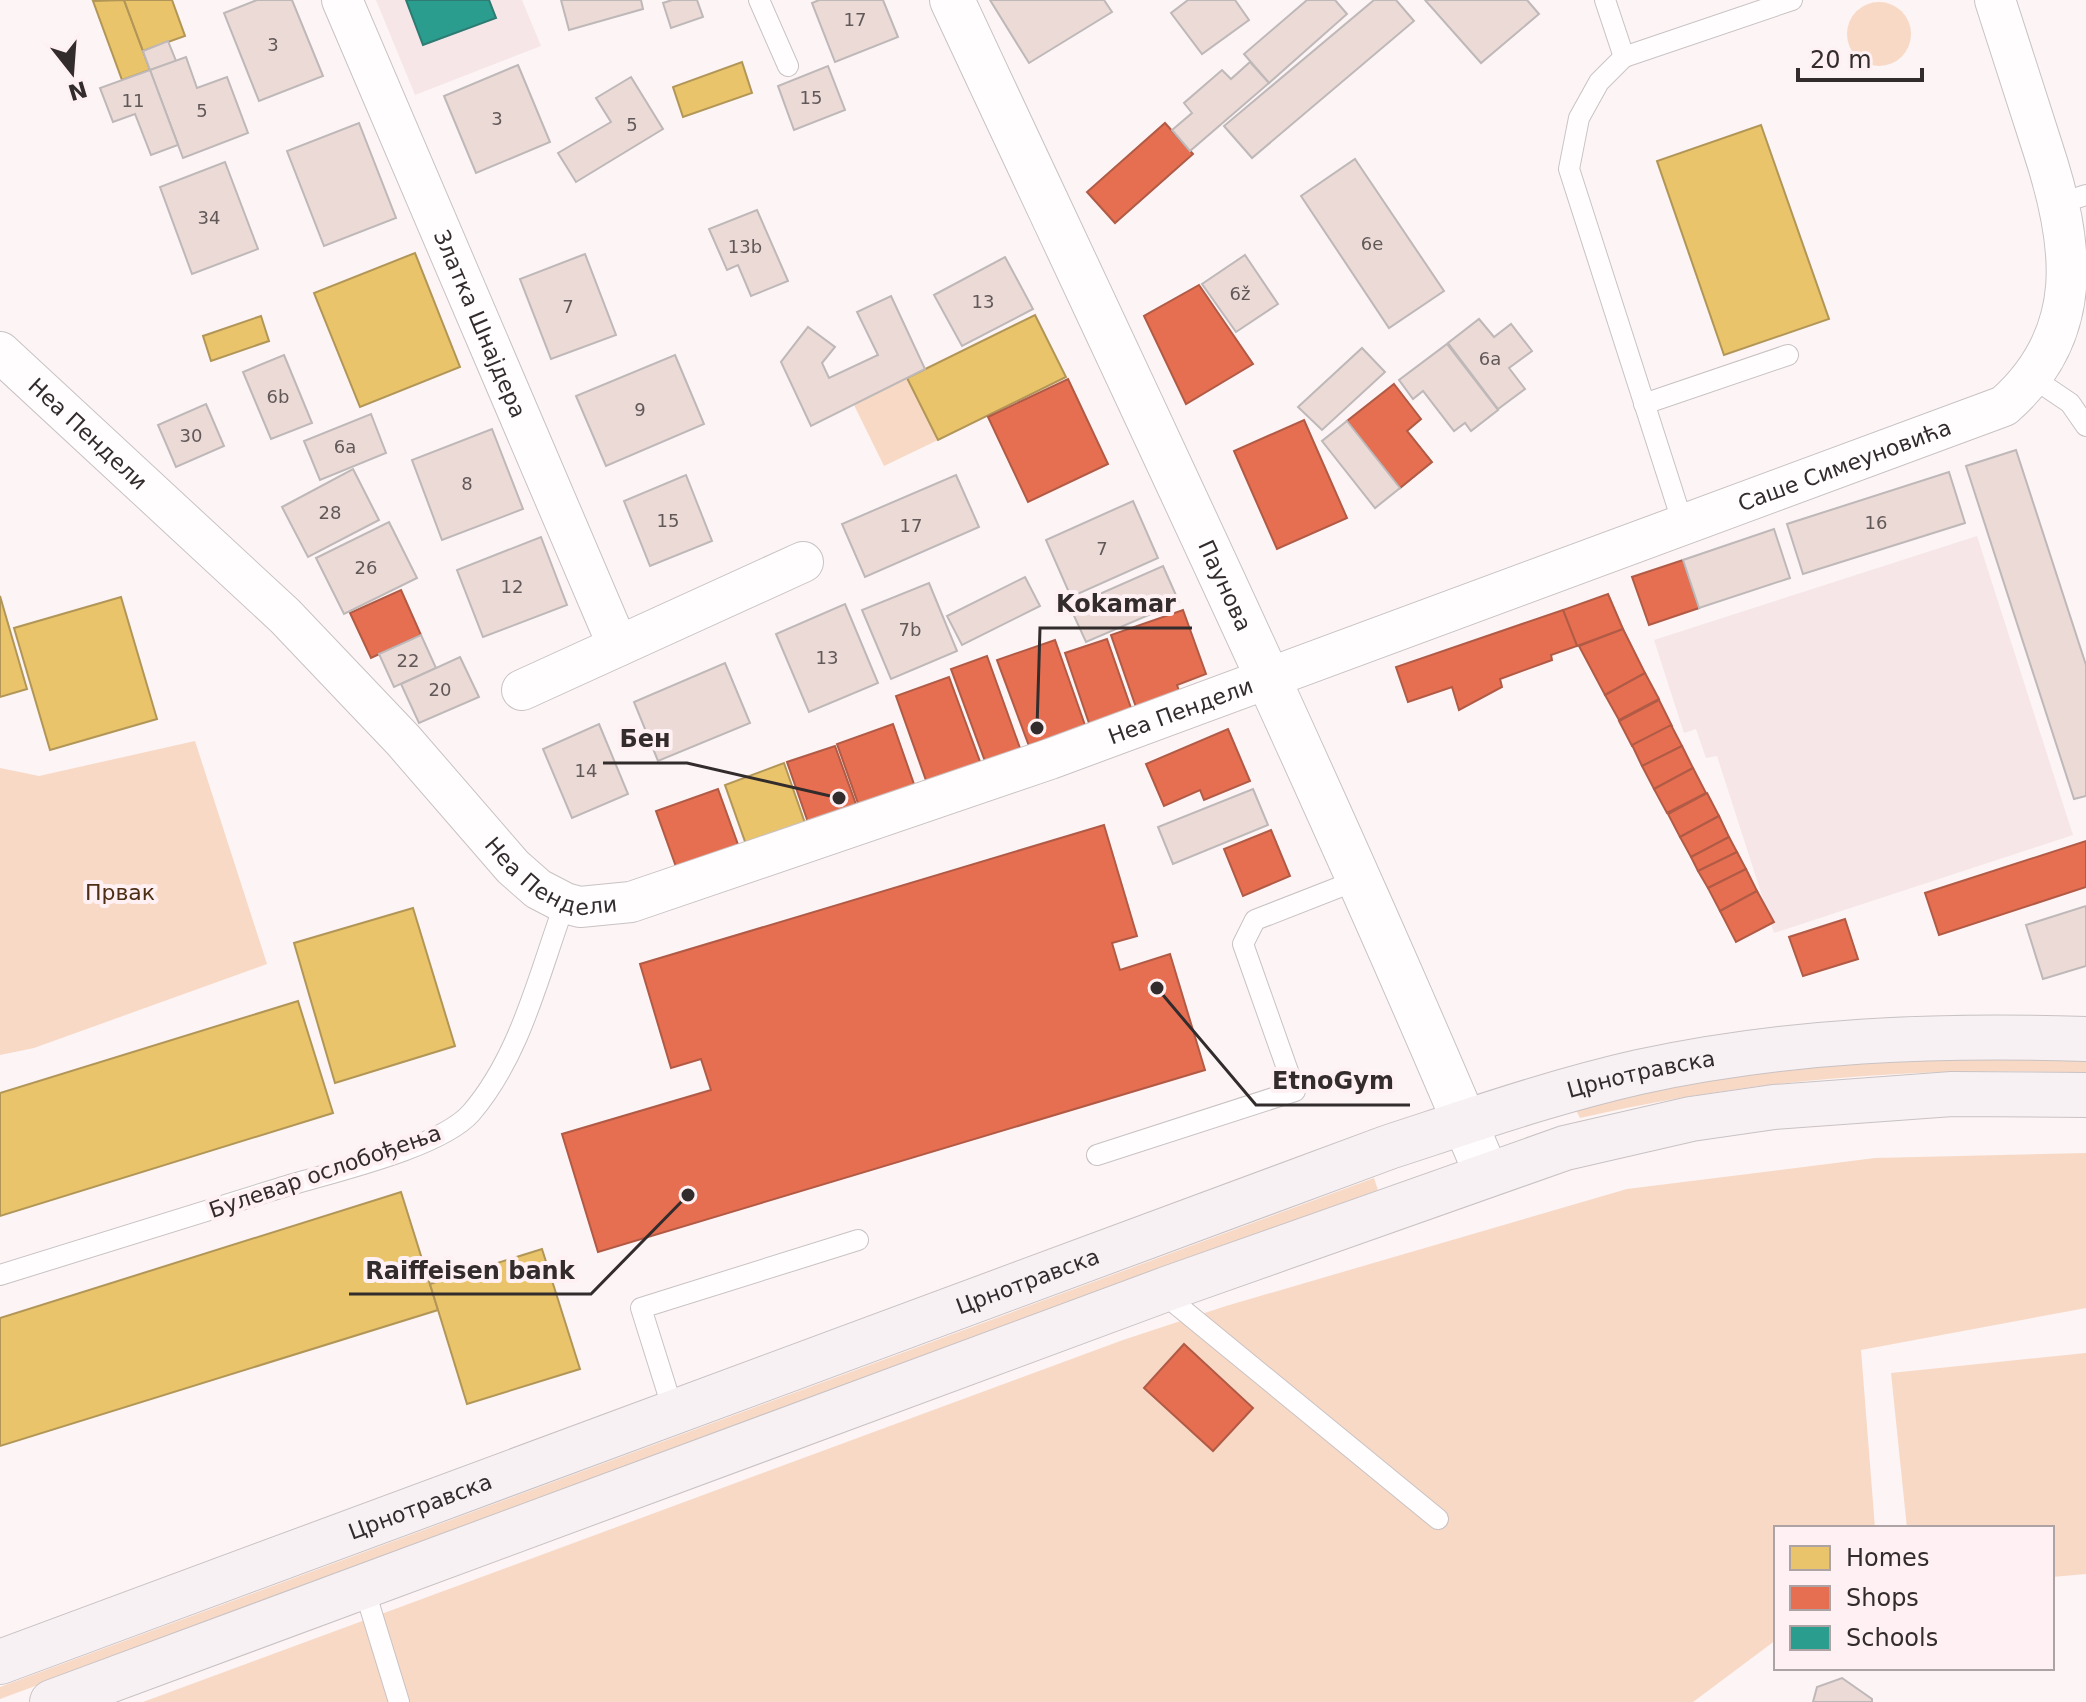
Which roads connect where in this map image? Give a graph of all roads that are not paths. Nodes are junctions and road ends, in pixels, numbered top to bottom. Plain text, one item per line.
1 (342, 0) edge
2 (759, 0) edge
3 (952, 0) edge
4 (1605, 0) edge
5 (1792, 0) edge
6 (1995, 0) edge
7 (1624, 57) junction
8 (788, 66) dead end
9 (2074, 199) edge
10 (0, 353) edge
11 (1788, 355) dead end
12 (2036, 380) junction
13 (1644, 404) junction
14 (2086, 426) edge
15 (1684, 527) junction
16 (803, 562) dead end
17 (618, 646) junction
18 (1269, 677) junction
19 (522, 690) dead end
20 (1360, 879) junction
21 (565, 903) junction
22 (2086, 1039) edge
23 (2086, 1095) edge
24 (1465, 1122) junction
25 (1097, 1155) dead end
26 (1487, 1175) junction
27 (858, 1240) dead end
28 (0, 1275) edge
29 (1169, 1288) junction
30 (674, 1413) junction
31 (1438, 1519) dead end
32 (364, 1588) junction
33 (0, 1662) edge
34 (52, 1702) edge
35 (399, 1702) edge

1 - 17 street, Златка Шнајдера
2 - 8 lane
3 - 18 street, Паунова
4 - 7 lane
5 - 7 lane
6 - 9 street, Саше Симеуновића
7 - 13 lane
9 - 12 street, Саше Симеуновића
10 - 21 street, Неа Пендели
11 - 13 lane
12 - 14 lane
12 - 15 street, Саше Симеуновића
13 - 15 lane
15 - 18 street, Саше Симеуновића
16 - 17 street
17 - 19 street
18 - 20 street, Паунова
18 - 21 street, Неа Пендели
20 - 24 street, Паунова
20 - 25 lane
21 - 28 lane, Булевар ослобођења
22 - 24 main road, Црнотравска
23 - 26 main road
24 - 26 street, Паунова
24 - 30 main road, Црнотравска
26 - 29 main road
27 - 30 lane
29 - 31 lane
29 - 32 main road
30 - 33 main road, Црнотравска
32 - 34 main road
32 - 35 lane

